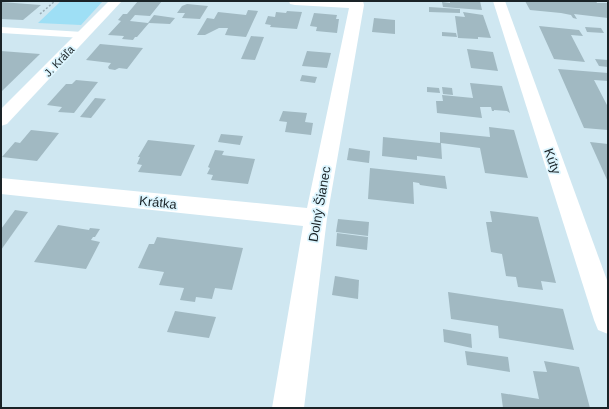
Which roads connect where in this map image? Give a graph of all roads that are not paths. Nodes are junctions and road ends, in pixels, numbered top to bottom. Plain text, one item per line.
1 (116, 1) edge
2 (295, 1) edge
3 (499, 1) edge
4 (357, 3) edge
5 (1, 30) edge
6 (83, 35) junction
7 (1, 120) edge
8 (1, 186) edge
9 (316, 218) junction
10 (608, 320) edge
11 (288, 408) edge

1 - 6 street, J. Kráľa
2 - 4 street
3 - 10 street, Kúty
4 - 9 street, Dolný Šianec
5 - 6 lane
6 - 7 street, J. Kráľa
8 - 9 street, Krátka
9 - 11 street, Dolný Šianec

